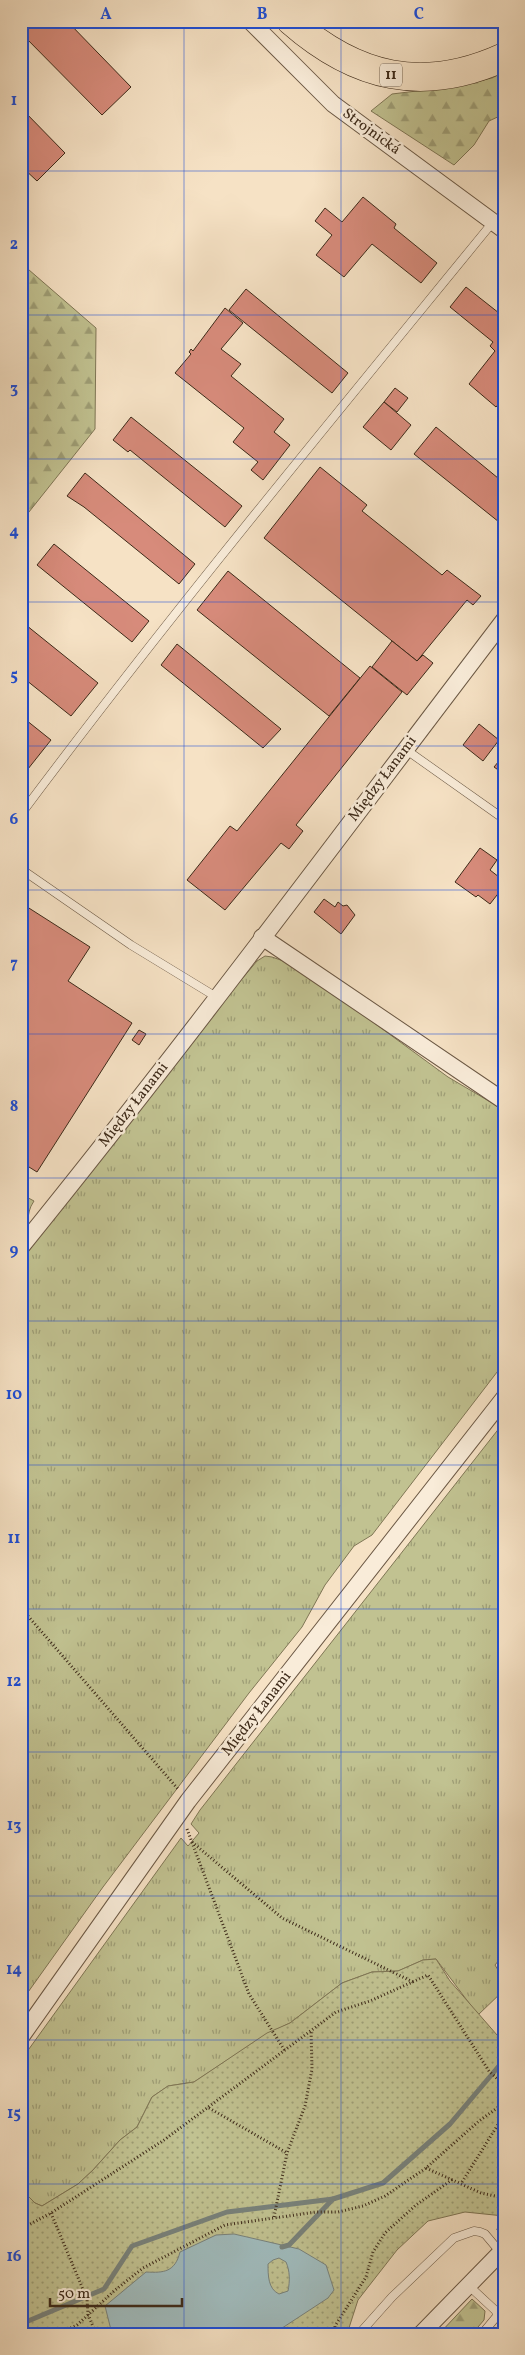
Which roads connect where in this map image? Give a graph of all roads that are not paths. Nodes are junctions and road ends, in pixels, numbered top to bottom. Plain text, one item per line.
1 (250, 21) edge
2 (291, 21) edge
3 (504, 58) edge
4 (499, 226) edge
5 (504, 620) edge
6 (405, 749) junction
7 (21, 814) edge
8 (504, 818) edge
9 (21, 869) edge
10 (262, 937) junction
11 (218, 998) junction
12 (504, 1101) edge
13 (21, 1247) edge
14 (504, 1398) edge
15 (21, 2037) edge
16 (502, 2251) edge
17 (469, 2286) junction
18 (359, 2334) edge
19 (420, 2334) edge
20 (482, 2334) edge

1 - 4 street, Strojnická
2 - 3 highway, 11
4 - 7 lane
5 - 6 street, Między Łanami
6 - 8 lane
6 - 10 street, Między Łanami
9 - 11 lane
10 - 11 street, Między Łanami
10 - 12 street
11 - 13 street, Między Łanami
14 - 15 street, Między Łanami
16 - 17 street
16 - 18 lane
17 - 19 street
17 - 20 lane

